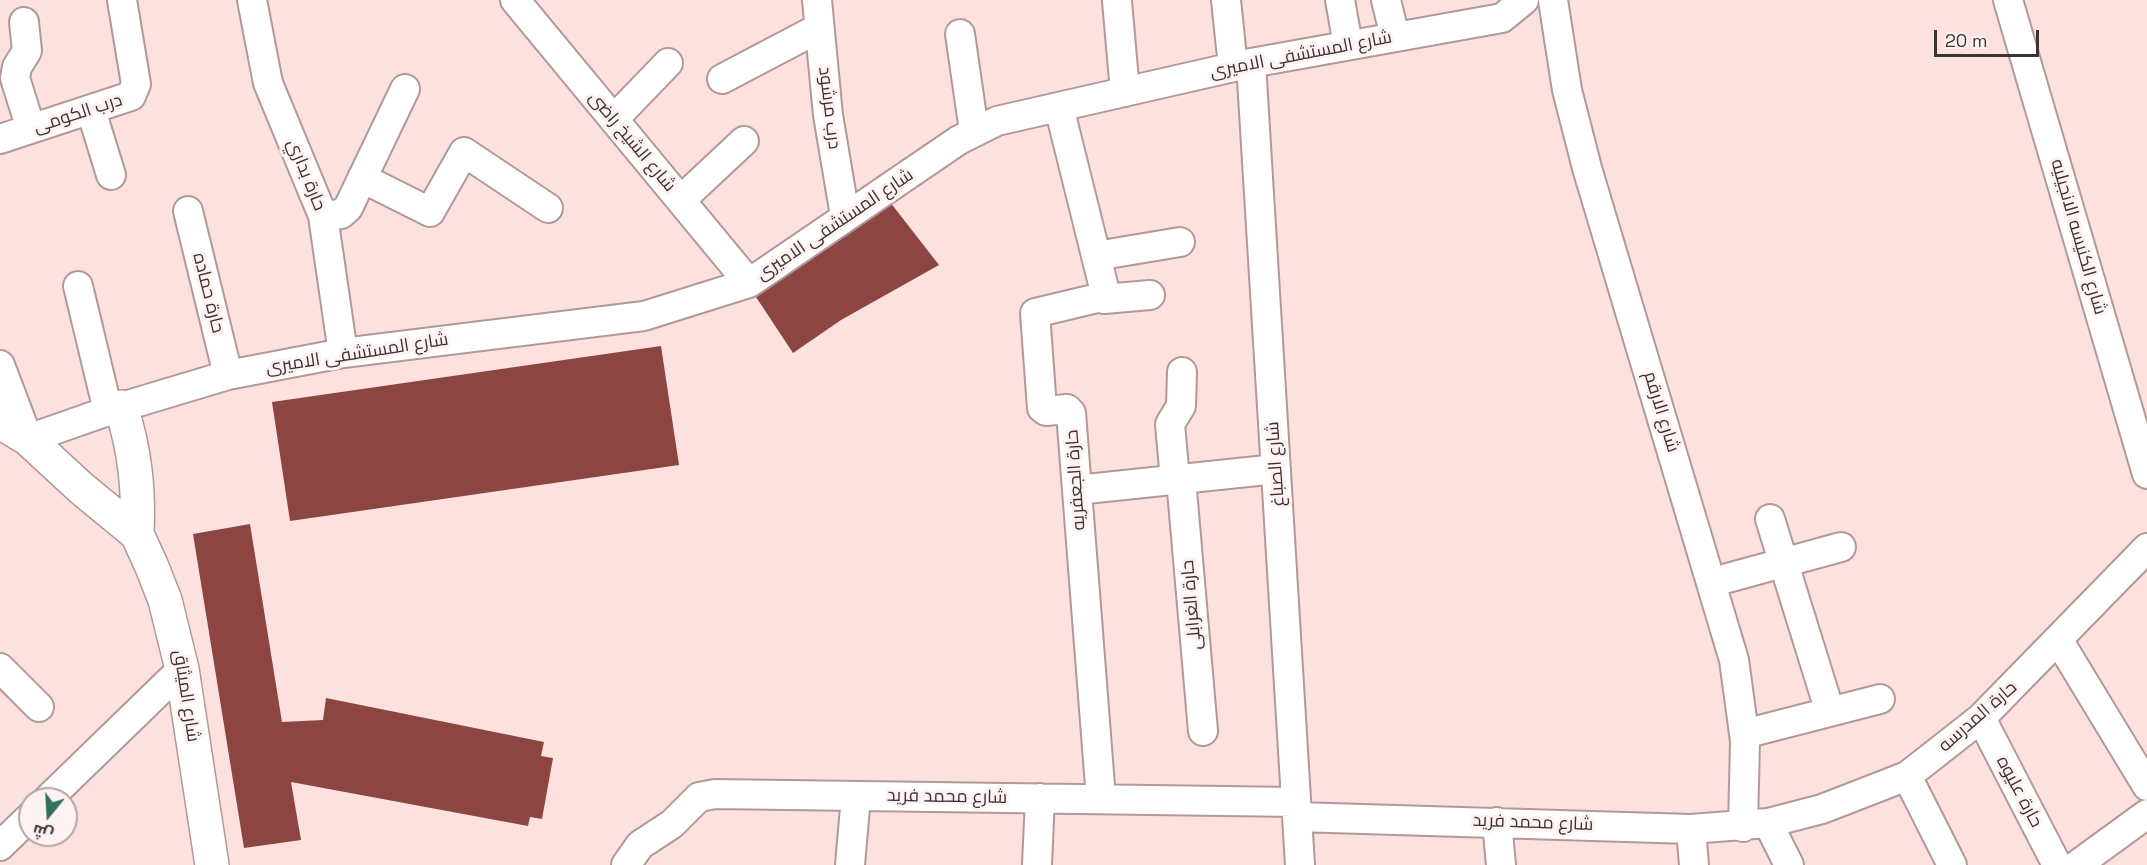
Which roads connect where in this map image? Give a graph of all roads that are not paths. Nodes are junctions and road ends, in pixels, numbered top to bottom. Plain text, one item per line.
1 (122, 0) edge
2 (252, 0) edge
3 (515, 0) edge
4 (817, 0) edge
5 (1226, 0) edge
6 (1340, 0) edge
7 (1386, 0) edge
8 (1553, 0) edge
9 (2008, 0) edge
10 (1117, 1) edge
11 (1517, 2) edge
12 (24, 22) dead end
13 (819, 28) junction
14 (960, 34) dead end
15 (1395, 37) junction
16 (1348, 45) junction
17 (668, 63) dead end
18 (1242, 65) junction
19 (8, 75) edge
20 (722, 79) dead end
21 (405, 89) dead end
22 (1125, 92) junction
23 (1059, 107) junction
24 (91, 110) junction
25 (614, 119) junction
26 (31, 129) junction
27 (974, 131) junction
28 (0, 139) edge
29 (744, 141) dead end
30 (111, 176) dead end
31 (362, 178) junction
32 (681, 200) junction
33 (548, 208) dead end
34 (188, 211) dead end
35 (323, 216) junction
36 (845, 216) junction
37 (1180, 242) dead end
38 (1096, 256) junction
39 (749, 283) junction
40 (78, 286) dead end
41 (1150, 295) dead end
42 (1104, 299) junction
43 (343, 353) junction
44 (0, 365) edge
45 (1182, 372) dead end
46 (228, 375) junction
47 (115, 409) junction
48 (0, 422) edge
49 (28, 439) junction
50 (1276, 469) junction
51 (2147, 474) edge
52 (1178, 479) junction
53 (1077, 490) junction
54 (1770, 519) dead end
55 (137, 534) junction
56 (1841, 547) dead end
57 (2147, 548) edge
58 (1784, 563) junction
59 (1713, 582) junction
60 (2059, 640) junction
61 (0, 668) edge
62 (182, 669) junction
63 (1880, 699) dead end
64 (39, 707) dead end
65 (1830, 712) junction
66 (1981, 718) junction
67 (1203, 731) dead end
68 (1744, 734) junction
69 (1907, 776) junction
70 (2147, 786) edge
71 (60, 787) edge
72 (856, 796) junction
73 (1040, 798) junction
74 (1101, 799) junction
75 (1297, 810) junction
76 (2147, 814) edge
77 (1497, 822) junction
78 (1756, 825) junction
79 (18, 829) edge
80 (1691, 829) junction
81 (0, 846) edge
82 (212, 865) edge
83 (626, 865) edge
84 (850, 865) edge
85 (1037, 865) edge
86 (1300, 865) edge
87 (1501, 865) edge
88 (1694, 865) edge
89 (1789, 865) edge
90 (1952, 865) edge
91 (2057, 865) edge
92 (2077, 865) edge

1 - 24 street, درب الكومى
2 - 35 street, حارة بداري
3 - 25 street, شارع الشيخ راضى
4 - 13 street, درب مرشود
5 - 18 street, شارع الصباغ
6 - 16 street
7 - 15 street
8 - 59 street, شارع الارقم
9 - 51 street, شارع الكنيسه الانجيليه
10 - 22 street
11 - 15 street, شارع المستشفى الاميرى
12 - 19 street
13 - 20 street
13 - 36 street, درب مرشود
14 - 27 street
15 - 16 street, شارع المستشفى الاميرى
16 - 18 street, شارع المستشفى الاميرى
17 - 25 street
18 - 22 street, شارع المستشفى الاميرى
18 - 50 street, شارع الصباغ
19 - 26 street
21 - 31 street
22 - 23 street, شارع المستشفى الاميرى
23 - 27 street, شارع المستشفى الاميرى
23 - 38 street
24 - 26 street, درب الكومى
24 - 30 street
25 - 32 street, شارع الشيخ راضى
26 - 28 street, درب الكومى
27 - 36 street, شارع المستشفى الاميرى
29 - 32 street
31 - 33 street
31 - 35 street
32 - 39 street, شارع الشيخ راضى
34 - 46 street, حارة حماده
35 - 43 street, حارة بداري
36 - 39 street, شارع المستشفى الاميرى
37 - 38 street
38 - 42 street
39 - 43 street, شارع المستشفى الاميرى
40 - 47 street
41 - 42 street
42 - 53 street, حارة الجعفريه
43 - 46 street, شارع المستشفى الاميرى
44 - 49 street
45 - 52 street, حارة الغرابلى
46 - 47 street, شارع المستشفى الاميرى
47 - 49 street, شارع المستشفى الاميرى
47 - 55 main road, شارع الميثاق
48 - 49 main road, شارع الميثاق
49 - 55 main road, شارع الميثاق
50 - 52 street
50 - 75 street, شارع الصباغ
52 - 53 street
52 - 67 street, حارة الغرابلى
53 - 74 street, حارة الجعفريه
54 - 58 street
55 - 62 main road, شارع الميثاق
56 - 58 street
57 - 60 street, حارة المدرسه
58 - 59 street
58 - 65 street
59 - 68 street, شارع الارقم
60 - 66 street, حارة المدرسه
60 - 70 street
61 - 64 street
62 - 71 street
62 - 82 main road, شارع الميثاق
63 - 65 street
65 - 68 street
66 - 69 street, حارة المدرسه
66 - 91 street, حارة عليوه
68 - 78 street, شارع الارقم
69 - 78 street, حارة المدرسه
69 - 90 street
72 - 73 street, شارع محمد فريد
72 - 83 street, شارع محمد فريد
72 - 84 street
73 - 74 street, شارع محمد فريد
73 - 85 street
74 - 75 street, شارع محمد فريد
75 - 77 street, شارع محمد فريد
75 - 86 street, شارع الصباغ
76 - 92 street
77 - 80 street, شارع محمد فريد
77 - 87 street
78 - 80 street, شارع محمد فريد
78 - 89 street
79 - 81 street
80 - 88 street

